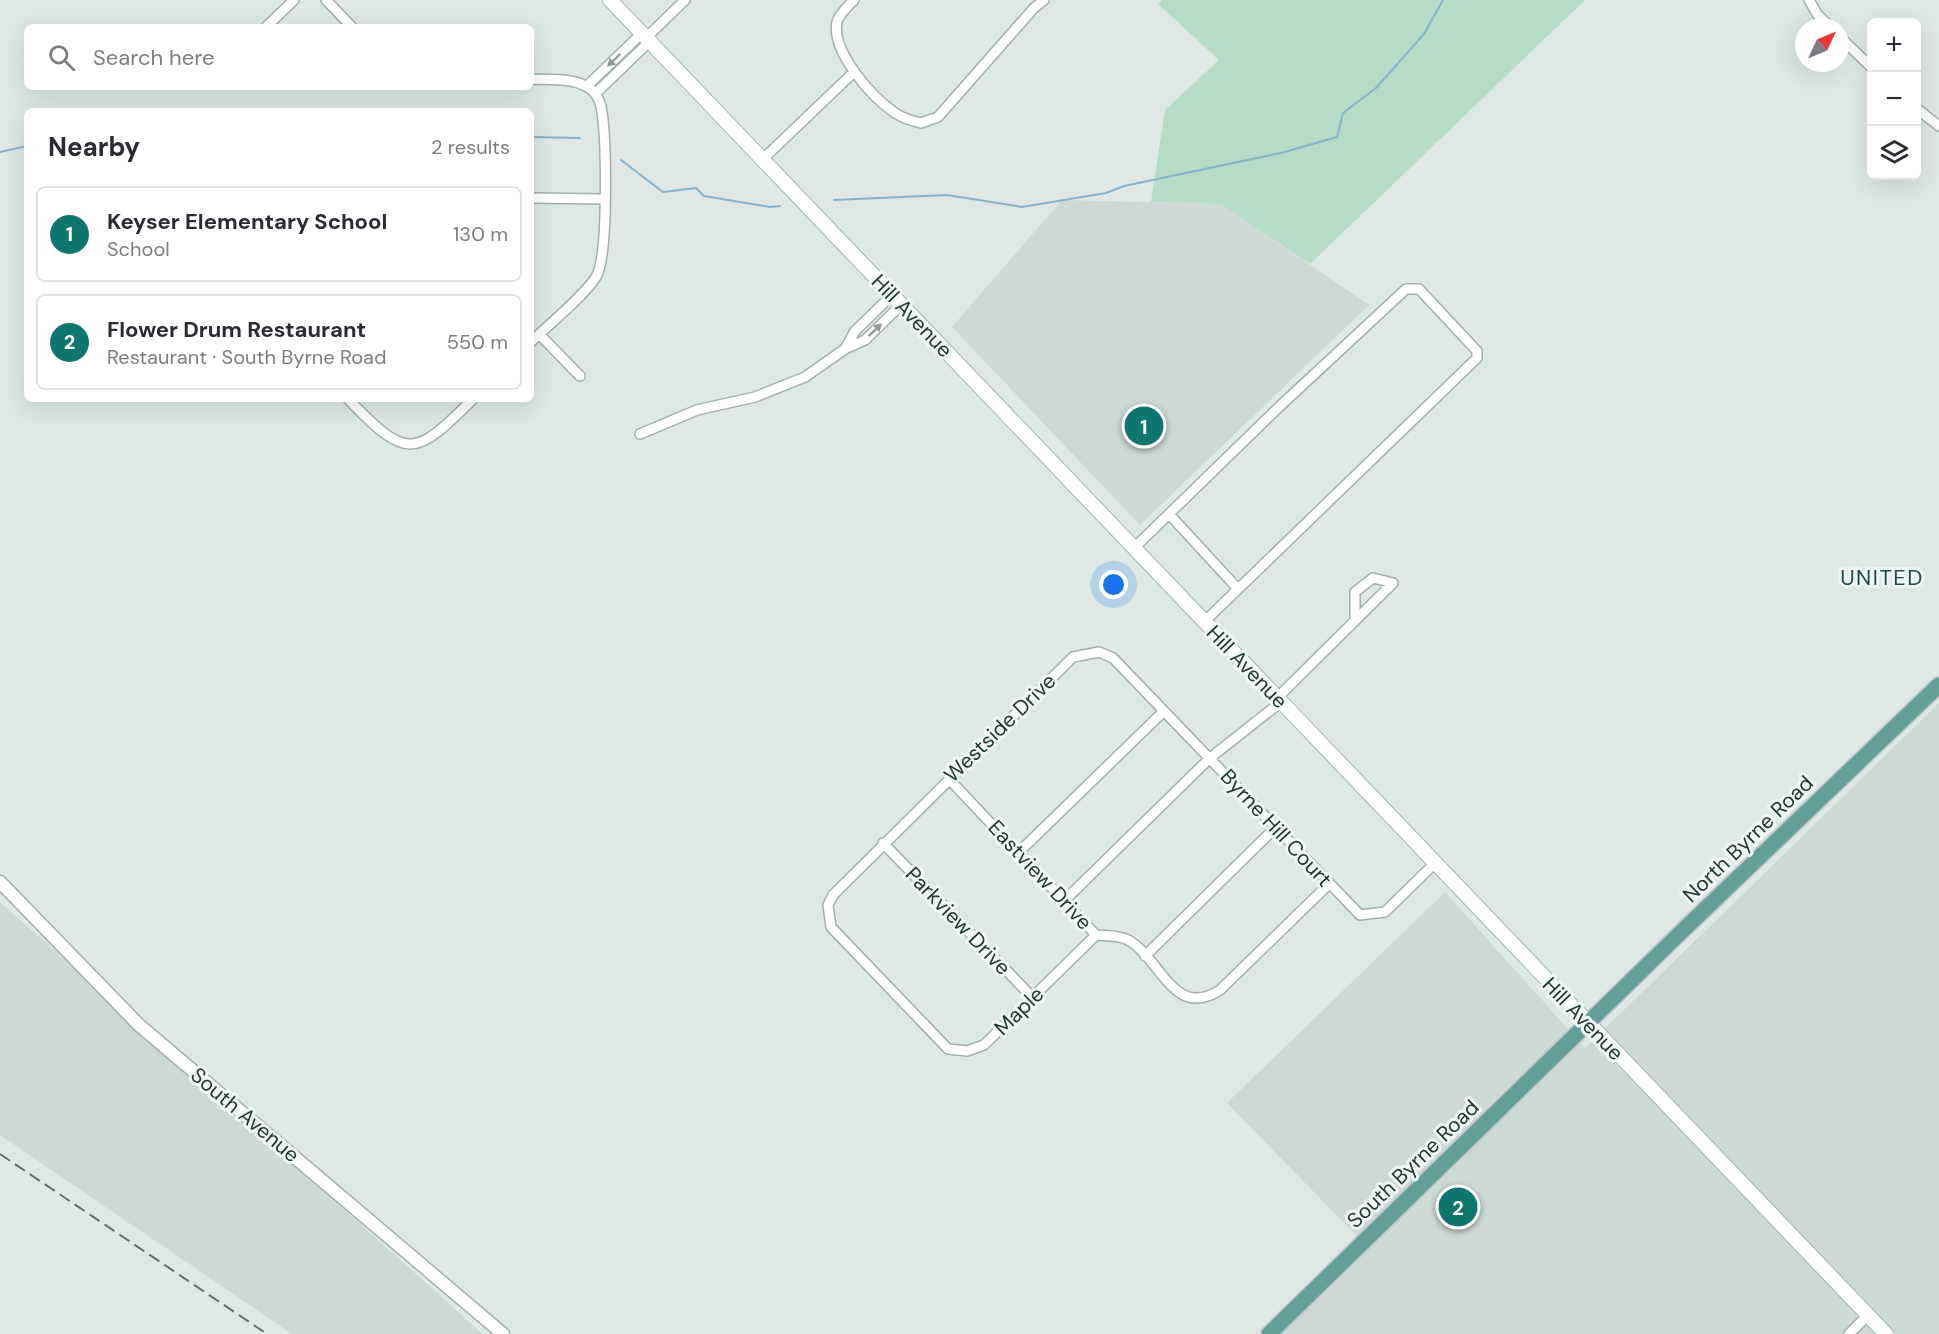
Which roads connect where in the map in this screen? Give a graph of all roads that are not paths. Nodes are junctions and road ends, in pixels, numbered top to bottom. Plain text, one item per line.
1 (294, 0) edge
2 (326, 0) edge
3 (610, 0) edge
4 (685, 0) edge
5 (854, 0) edge
6 (1044, 0) edge
7 (1809, 0) edge
8 (1821, 18) edge
9 (269, 24) edge
10 (349, 24) edge
11 (645, 38) junction
12 (1849, 46) edge
13 (1867, 63) edge
14 (854, 72) junction
15 (534, 79) edge
16 (587, 86) junction
17 (596, 94) junction
18 (1921, 115) edge
19 (1939, 126) edge
20 (762, 160) junction
21 (534, 198) edge
22 (604, 199) junction
23 (896, 300) junction
24 (539, 334) junction
25 (534, 339) edge
26 (845, 349) junction
27 (580, 376) dead end
28 (351, 402) edge
29 (470, 402) edge
30 (640, 434) dead end
31 (1169, 514) junction
32 (1134, 548) junction
33 (1238, 589) junction
34 (1355, 621) junction
35 (1204, 622) junction
36 (1127, 672) joint
37 (1939, 685) edge
38 (1279, 700) junction
39 (1164, 711) junction
40 (1210, 758) junction
41 (949, 779) junction
42 (1275, 828) junction
43 (884, 843) junction
44 (1019, 852) junction
45 (1435, 863) junction
46 (0, 882) edge
47 (1329, 884) junction
48 (840, 887) joint
49 (1065, 900) junction
50 (1096, 935) junction
51 (1144, 956) junction
52 (1033, 998) junction
53 (1587, 1023) junction
54 (1868, 1315) junction
55 (503, 1334) edge
56 (1269, 1334) edge
57 (1849, 1334) edge
58 (1886, 1334) edge

1 - 9 street
2 - 10 street
3 - 11 main road, Hill Avenue
4 - 11 street
5 - 14 street
6 - 14 street
7 - 8 street
11 -> 16 street
11 - 17 street
11 - 20 main road, Hill Avenue
12 - 13 street
14 - 20 street
15 - 16 street
16 - 17 street
17 - 22 street
18 - 19 street
20 - 23 main road, Hill Avenue
21 - 22 street
22 - 24 street
23 - 26 street
26 -> 23 street
23 - 32 main road, Hill Avenue
24 - 25 street
24 - 27 street
26 - 30 street
28 - 29 street
31 - 32 street
31 - 33 street
31 - 33 street
32 - 35 main road, Hill Avenue
33 - 35 street
34 - 34 street
34 - 38 street
35 - 38 main road, Hill Avenue
36 - 39 street, Byrne Hill Court
36 - 41 street, Westside Drive
37 - 53 main road, North Byrne Road
38 - 40 street
38 - 45 main road, Hill Avenue
39 - 40 street, Byrne Hill Court
39 - 44 street
40 - 42 street, Byrne Hill Court
40 - 49 street
41 - 43 street, Westside Drive
41 - 44 street, Eastview Drive
42 - 47 street, Byrne Hill Court
42 - 51 street
43 - 48 street, Westside Drive
43 - 52 street, Parkview Drive
44 - 49 street, Eastview Drive
45 - 47 street, Byrne Hill Court
45 - 53 main road, Hill Avenue
46 - 55 street, South Avenue
47 - 51 street, Eastview Drive
48 - 52 street, Maple
49 - 50 street, Eastview Drive
50 - 51 street, Eastview Drive
50 - 52 street, Maple
53 - 54 main road, Hill Avenue
53 - 56 main road, South Byrne Road
54 - 57 street
54 - 58 main road, Hill Avenue

